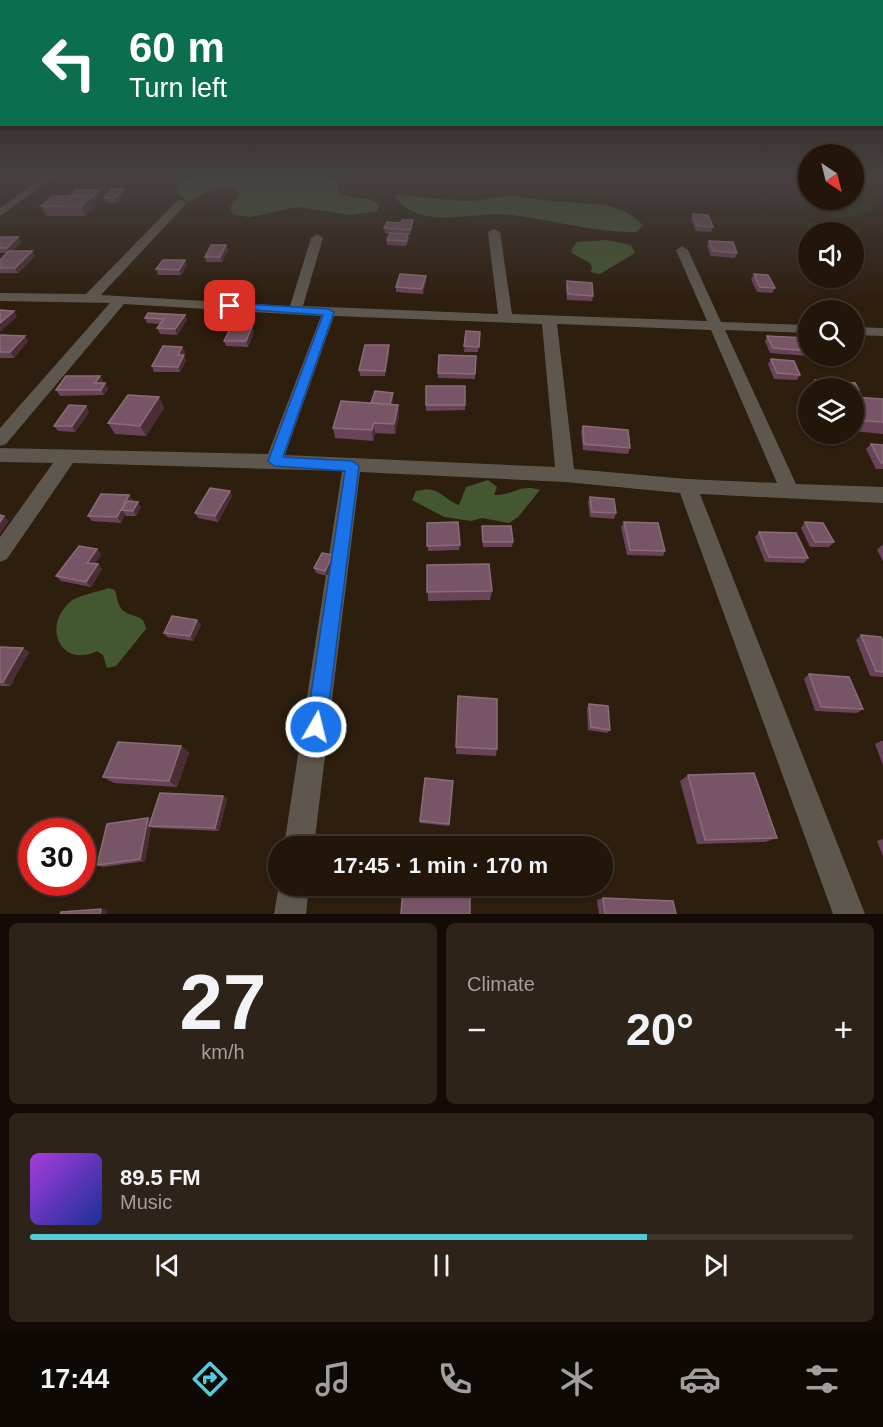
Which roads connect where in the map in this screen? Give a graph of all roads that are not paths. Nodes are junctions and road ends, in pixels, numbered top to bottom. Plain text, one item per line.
1 (168, 217) edge
2 (495, 232) dead end
3 (317, 238) dead end
4 (682, 250) dead end
5 (0, 297) edge
6 (90, 298) junction
7 (120, 300) junction
8 (296, 310) junction
9 (329, 312) junction
10 (506, 318) junction
11 (549, 319) junction
12 (716, 325) junction
13 (798, 329) edge
14 (864, 331) edge
15 (883, 332) edge
16 (0, 440) edge
17 (0, 455) edge
18 (68, 456) junction
19 (274, 461) junction
20 (352, 466) junction
21 (565, 475) junction
22 (687, 486) junction
23 (789, 489) junction
24 (883, 495) edge
25 (0, 553) edge
26 (300, 836) edge
27 (292, 896) edge
28 (290, 914) edge
29 (849, 914) edge

1 - 6 street
2 - 10 street
3 - 8 street
4 - 12 street
5 - 6 street
6 - 7 street
7 - 8 street
7 - 16 street
8 - 9 street
9 - 10 street
9 - 19 street
10 - 11 street
11 - 12 street
11 - 21 street
12 - 13 street
12 - 23 street
14 - 15 street
17 - 18 street
18 - 19 street
18 - 25 street
19 - 20 street
20 - 21 street
20 - 26 street
21 - 22 street
22 - 23 street
22 - 29 street
23 - 24 street
27 - 28 street

